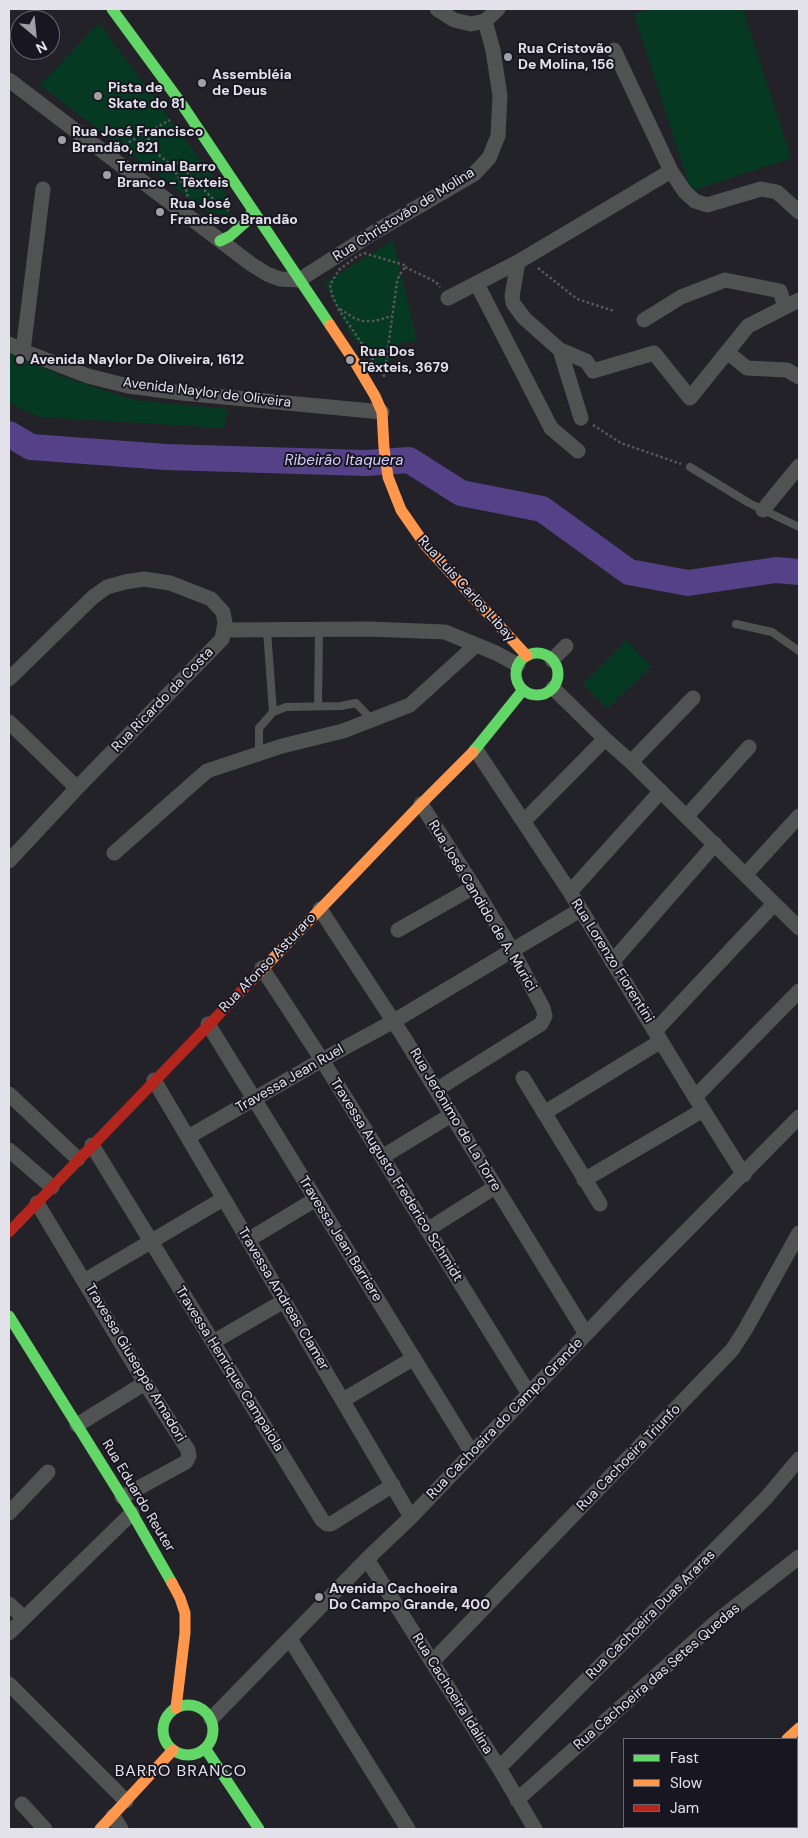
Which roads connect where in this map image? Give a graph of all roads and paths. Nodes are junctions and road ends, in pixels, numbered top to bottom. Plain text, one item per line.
1 (112, 9) edge
2 (437, 9) edge
3 (498, 9) edge
4 (485, 22) junction
5 (614, 50) dead end
6 (9, 80) edge
7 (181, 103) junction
8 (145, 134) junction
9 (107, 155) junction
10 (170, 164) junction
11 (671, 171) junction
12 (43, 189) dead end
13 (189, 203) dead end
14 (253, 210) junction
15 (799, 212) edge
16 (247, 221) junction
17 (220, 241) junction
18 (521, 260) junction
19 (405, 268) junction
20 (298, 280) junction
21 (477, 284) junction
22 (448, 298) joint
23 (799, 300) edge
24 (337, 307) junction
25 (785, 307) junction
26 (614, 311) dead end
27 (392, 316) junction
28 (644, 320) dead end
29 (9, 344) edge
30 (560, 350) junction
31 (23, 351) junction
32 (727, 352) junction
33 (799, 377) edge
34 (382, 412) junction
35 (582, 418) joint
36 (578, 450) dead end
37 (799, 466) edge
38 (690, 467) joint
39 (763, 510) junction
40 (799, 527) edge
41 (736, 624) dead end
42 (224, 630) junction
43 (267, 630) junction
44 (320, 630) junction
45 (476, 645) junction
46 (566, 646) dead end
47 (799, 651) edge
48 (552, 660) junction
49 (522, 661) junction
50 (9, 680) edge
51 (553, 688) junction
52 (523, 690) junction
53 (693, 698) dead end
54 (318, 706) junction
55 (273, 712) junction
56 (372, 720) junction
57 (9, 722) edge
58 (605, 739) junction
59 (749, 747) dead end
60 (476, 750) junction
61 (259, 754) junction
62 (631, 762) junction
63 (77, 788) junction
64 (661, 791) junction
65 (420, 804) junction
66 (687, 816) junction
67 (799, 816) edge
68 (524, 821) junction
69 (715, 844) junction
70 (114, 853) dead end
71 (9, 861) edge
72 (746, 874) junction
73 (474, 887) junction
74 (570, 892) junction
75 (774, 904) junction
76 (320, 909) junction
77 (580, 910) junction
78 (799, 928) edge
79 (398, 930) dead end
80 (512, 950) junction
81 (612, 962) junction
82 (262, 968) junction
83 (799, 990) edge
84 (394, 1021) junction
85 (208, 1024) junction
86 (658, 1036) junction
87 (322, 1060) junction
88 (523, 1078) dead end
89 (154, 1080) junction
90 (436, 1090) junction
91 (9, 1094) edge
92 (255, 1100) junction
93 (699, 1104) junction
94 (544, 1113) junction
95 (451, 1116) junction
96 (799, 1117) edge
97 (188, 1137) junction
98 (92, 1145) junction
99 (9, 1150) edge
100 (382, 1157) junction
101 (78, 1159) junction
102 (744, 1175) junction
103 (584, 1180) junction
104 (52, 1187) junction
105 (495, 1187) junction
106 (223, 1199) junction
107 (316, 1199) junction
108 (37, 1203) junction
109 (600, 1204) dead end
110 (426, 1230) junction
111 (9, 1232) edge
112 (799, 1233) edge
113 (248, 1240) junction
114 (150, 1242) junction
115 (84, 1281) junction
116 (284, 1301) junction
117 (9, 1316) edge
118 (586, 1334) junction
119 (213, 1342) junction
120 (414, 1358) junction
121 (145, 1383) junction
122 (529, 1394) junction
123 (343, 1400) junction
124 (77, 1424) junction
125 (472, 1453) junction
126 (799, 1459) edge
127 (48, 1472) dead end
128 (394, 1485) junction
129 (122, 1497) junction
130 (9, 1513) edge
131 (132, 1513) junction
132 (411, 1517) junction
133 (799, 1557) edge
134 (367, 1559) junction
135 (9, 1604) edge
136 (24, 1618) junction
137 (9, 1633) edge
138 (290, 1639) junction
139 (432, 1662) junction
140 (9, 1684) edge
141 (176, 1708) junction
142 (211, 1720) junction
143 (799, 1728) edge
144 (788, 1738) edge
145 (205, 1748) junction
146 (173, 1750) junction
147 (499, 1768) junction
148 (517, 1800) junction
149 (126, 1801) junction
150 (22, 1804) dead end
151 (113, 1816) junction
152 (45, 1829) edge
153 (100, 1829) edge
154 (122, 1829) edge
155 (259, 1829) edge
156 (408, 1829) edge
157 (535, 1829) edge

1 - 7 street, Rua Luis Carlos Libay
2 - 4 street
3 - 4 street
4 - 20 street, Rua Christovão de Molina
5 - 11 street
6 - 9 street
7 - 8 path
7 - 14 street, Rua Luis Carlos Libay
8 - 9 path
8 - 10 path
9 - 17 street
10 - 13 path
10 - 16 path
11 - 15 street
11 - 18 street
12 - 31 street
14 - 16 street
14 - 20 street, Rua Luis Carlos Libay
16 - 17 street
17 - 20 street
18 - 21 street
18 - 26 path
18 - 30 street
19 - 22 path
19 - 24 path
19 - 27 path
20 - 34 street, Rua Luis Carlos Libay
21 - 22 street
21 - 36 street
23 - 25 street
24 - 27 path
24 - 27 path
25 - 28 street
25 - 32 street
29 - 31 street, Avenida Naylor de Oliveira
30 - 32 street
30 - 35 street
31 - 34 street, Avenida Naylor de Oliveira
32 - 33 street
34 - 49 street, Rua Luis Carlos Libay
35 - 38 path
37 - 39 street
38 - 39 lane
39 - 40 lane
41 - 47 lane
42 - 43 street
42 - 50 street
42 - 63 street, Rua Ricardo da Costa
43 - 44 street
43 - 55 lane
44 - 45 street
44 - 54 lane
45 - 49 street
45 - 56 street
46 - 48 street
48 - 49 street
48 - 51 street
49 - 52 street
51 - 52 street
51 - 58 street
52 - 60 street, Rua Afonso Asturaro
53 - 62 street
54 - 55 lane
54 - 56 lane
55 - 61 lane
56 - 61 street
57 - 63 street
58 - 62 street
58 - 68 street
59 - 66 street
60 - 65 street, Rua Afonso Asturaro
60 - 68 street, Rua Lorenzo Fiorentini
61 - 70 street
62 - 64 street
63 - 71 street, Rua Ricardo da Costa
64 - 66 street
64 - 74 street
65 - 73 street, Rua José Candido de A. Murici
65 - 76 street, Rua Afonso Asturaro
66 - 69 street
67 - 72 street
68 - 74 street, Rua Lorenzo Fiorentini
69 - 72 street
69 - 81 street
72 - 75 street
73 - 79 street
73 - 80 street, Rua José Candido de A. Murici
74 - 77 street, Rua Lorenzo Fiorentini
75 - 78 street
75 - 86 street
76 - 82 street, Rua Afonso Asturaro
76 - 84 street, Rua Jerônimo de La Torre
77 - 80 street, Travessa Jean Ruel
77 - 81 street, Rua Lorenzo Fiorentini
80 - 84 street, Travessa Jean Ruel
80 - 90 street, Rua José Candido de A. Murici
81 - 86 street, Rua Lorenzo Fiorentini
82 - 85 street, Rua Afonso Asturaro
82 - 87 street, Travessa Augusto Frederico Schmidt
83 - 93 street
84 - 87 street, Travessa Jean Ruel
84 - 90 street, Rua Jerônimo de La Torre
85 - 89 street, Rua Afonso Asturaro
85 - 92 street, Travessa Jean Barriere
86 - 93 street, Rua Lorenzo Fiorentini
86 - 94 street
87 - 92 street, Travessa Jean Ruel
87 - 100 street, Travessa Augusto Frederico Schmidt
88 - 94 street
89 - 97 street, Travessa Andreas Clamer
89 - 98 street, Rua Afonso Asturaro
90 - 95 street, Rua Jerônimo de La Torre
91 - 101 street
92 - 97 street, Travessa Jean Ruel
92 - 107 street, Travessa Jean Barriere
93 - 102 street, Rua Lorenzo Fiorentini
93 - 103 street
94 - 103 street
95 - 100 street
95 - 105 street, Rua Jerônimo de La Torre
96 - 102 street, Rua Cachoeira do Campo Grande
97 - 106 street, Travessa Andreas Clamer
98 - 101 street, Rua Afonso Asturaro
98 - 114 street, Travessa Henrique Campaiola
99 - 104 street
100 - 110 street, Travessa Augusto Frederico Schmidt
101 - 104 street, Rua Afonso Asturaro
102 - 118 street, Rua Cachoeira do Campo Grande
103 - 109 street
104 - 108 street, Rua Afonso Asturaro
105 - 110 street
105 - 118 street, Rua Jerônimo de La Torre
106 - 113 street, Travessa Andreas Clamer
106 - 114 street
107 - 113 street
107 - 120 street, Travessa Jean Barriere
108 - 111 street, Rua Afonso Asturaro
108 - 115 street, Travessa Giuseppe Amadori
110 - 122 street, Travessa Augusto Frederico Schmidt
112 - 139 street, Rua Cachoeira Triunfo
113 - 116 street, Travessa Andreas Clamer
114 - 115 street
114 - 119 street, Travessa Henrique Campaiola
115 - 121 street, Travessa Giuseppe Amadori
116 - 119 street
116 - 123 street, Travessa Andreas Clamer
117 - 124 street, Rua Eduardo Reuter
118 - 122 street, Rua Cachoeira do Campo Grande
119 - 128 street, Travessa Henrique Campaiola
120 - 123 street
120 - 125 street, Travessa Jean Barriere
121 - 124 street
121 - 129 street, Travessa Giuseppe Amadori
122 - 125 street, Rua Cachoeira do Campo Grande
123 - 128 street, Travessa Andreas Clamer
124 - 129 street, Rua Eduardo Reuter
125 - 132 street, Rua Cachoeira do Campo Grande
126 - 147 street, Rua Cachoeira Duas Araras
127 - 130 street
128 - 132 street, Travessa Andreas Clamer
129 - 131 street, Rua Eduardo Reuter
131 - 136 street
131 - 141 street, Rua Eduardo Reuter
132 - 134 street, Rua Cachoeira do Campo Grande
133 - 148 street, Rua Cachoeira das Setes Quedas
134 - 138 street, Rua Cachoeira do Campo Grande
134 - 139 street, Rua Cachoeira Idalina
135 - 136 street
136 - 137 street
138 - 142 street, Rua Cachoeira do Campo Grande
138 - 156 street
139 - 147 street, Rua Cachoeira Idalina
140 - 149 street
141 - 142 street
141 - 146 street
142 - 145 street
143 - 144 street
145 - 146 street
145 - 155 street
146 - 149 street
147 - 148 street, Rua Cachoeira Idalina
148 - 157 street, Rua Cachoeira Idalina
149 - 151 street
150 - 152 street
151 - 153 street
151 - 154 street

